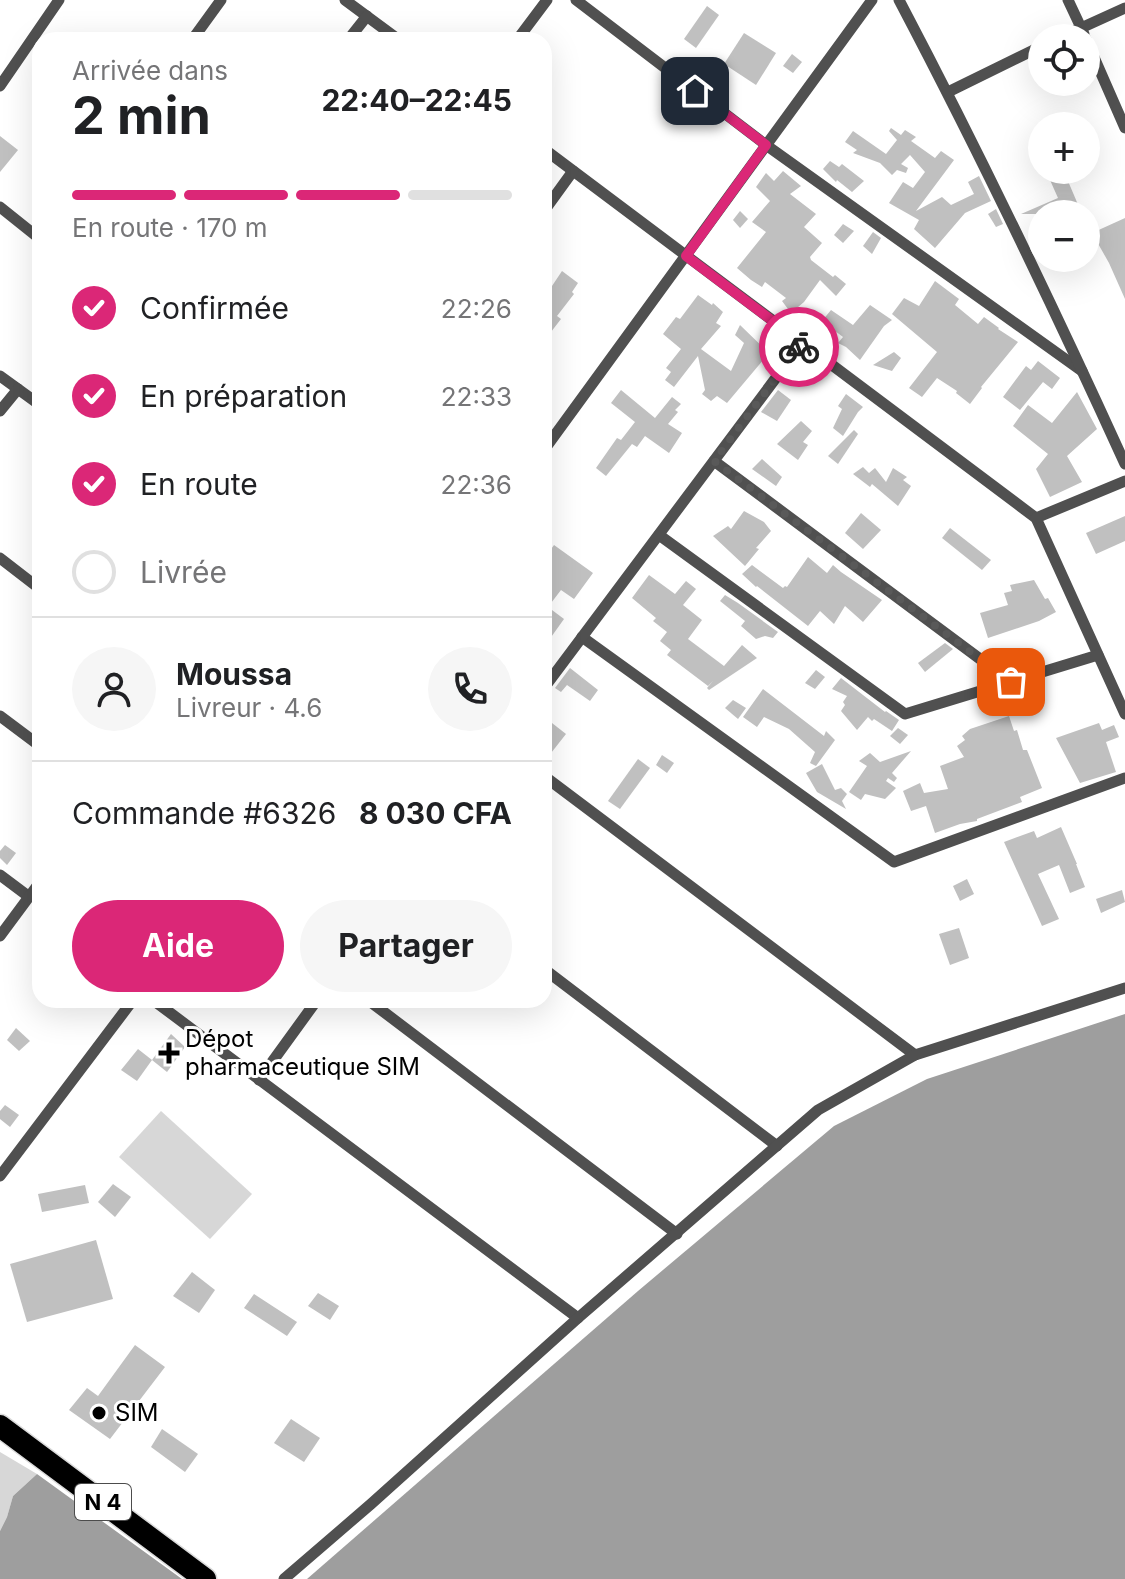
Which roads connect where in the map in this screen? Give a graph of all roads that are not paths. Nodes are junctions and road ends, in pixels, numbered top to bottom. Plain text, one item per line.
1 (59, 0) edge
2 (221, 0) edge
3 (345, 0) edge
4 (547, 0) edge
5 (576, 0) edge
6 (872, 0) edge
7 (899, 0) edge
8 (1068, 0) edge
9 (1125, 8) edge
10 (367, 16) junction
11 (1079, 24) edge
12 (1100, 24) edge
13 (37, 32) edge
14 (198, 32) edge
15 (354, 32) edge
16 (388, 32) edge
17 (523, 32) edge
18 (32, 39) edge
19 (1028, 53) edge
20 (1100, 71) edge
21 (0, 86) edge
22 (948, 92) junction
23 (1125, 128) edge
24 (766, 145) junction
25 (552, 155) edge
26 (573, 171) junction
27 (552, 200) edge
28 (0, 207) edge
29 (32, 233) edge
30 (686, 256) junction
31 (802, 343) junction
32 (1082, 371) junction
33 (0, 376) edge
34 (18, 389) junction
35 (32, 399) edge
36 (0, 411) edge
37 (552, 439) edge
38 (714, 461) junction
39 (1125, 464) edge
40 (1125, 481) edge
41 (1036, 518) junction
42 (659, 535) junction
43 (0, 558) edge
44 (32, 583) edge
45 (582, 637) junction
46 (1098, 655) junction
47 (552, 677) edge
48 (1011, 682) junction
49 (1125, 714) edge
50 (0, 716) edge
51 (32, 740) edge
52 (1125, 778) edge
53 (552, 782) edge
54 (0, 875) edge
55 (32, 891) edge
56 (28, 896) junction
57 (0, 936) edge
58 (552, 975) edge
59 (1125, 988) edge
60 (127, 1008) edge
61 (164, 1008) edge
62 (311, 1008) edge
63 (379, 1008) edge
64 (915, 1055) junction
65 (259, 1080) junction
66 (777, 1146) junction
67 (0, 1176) edge
68 (677, 1234) junction
69 (578, 1318) junction
70 (0, 1426) edge
71 (205, 1579) edge
72 (284, 1579) edge

1 - 13 street
2 - 14 street
3 - 10 street
4 - 17 street
5 - 24 street
6 - 24 street
7 - 22 street
8 - 11 street
9 - 12 street
10 - 15 street
10 - 16 street
18 - 21 street
19 - 22 street
20 - 23 street
22 - 32 street
24 - 30 street
24 - 32 street
25 - 26 street
26 - 27 street
26 - 30 street
28 - 29 street
30 - 31 street
30 - 37 street
31 - 38 street
31 - 41 street
32 - 39 street
33 - 34 street
34 - 35 street
34 - 36 street
38 - 42 street
38 - 48 street
40 - 41 street
41 - 46 street
42 - 45 street
42 - 48 street
43 - 44 street
45 - 47 street
45 - 52 street
46 - 48 street
46 - 49 street
50 - 51 street
53 - 64 street
54 - 56 street
55 - 56 street
56 - 57 street
58 - 66 street
59 - 64 street
60 - 67 street
61 - 65 street
62 - 65 street
63 - 68 street
64 - 66 street
65 - 69 street
66 - 68 street
68 - 69 street
69 - 72 street
70 - 71 highway, N 4

